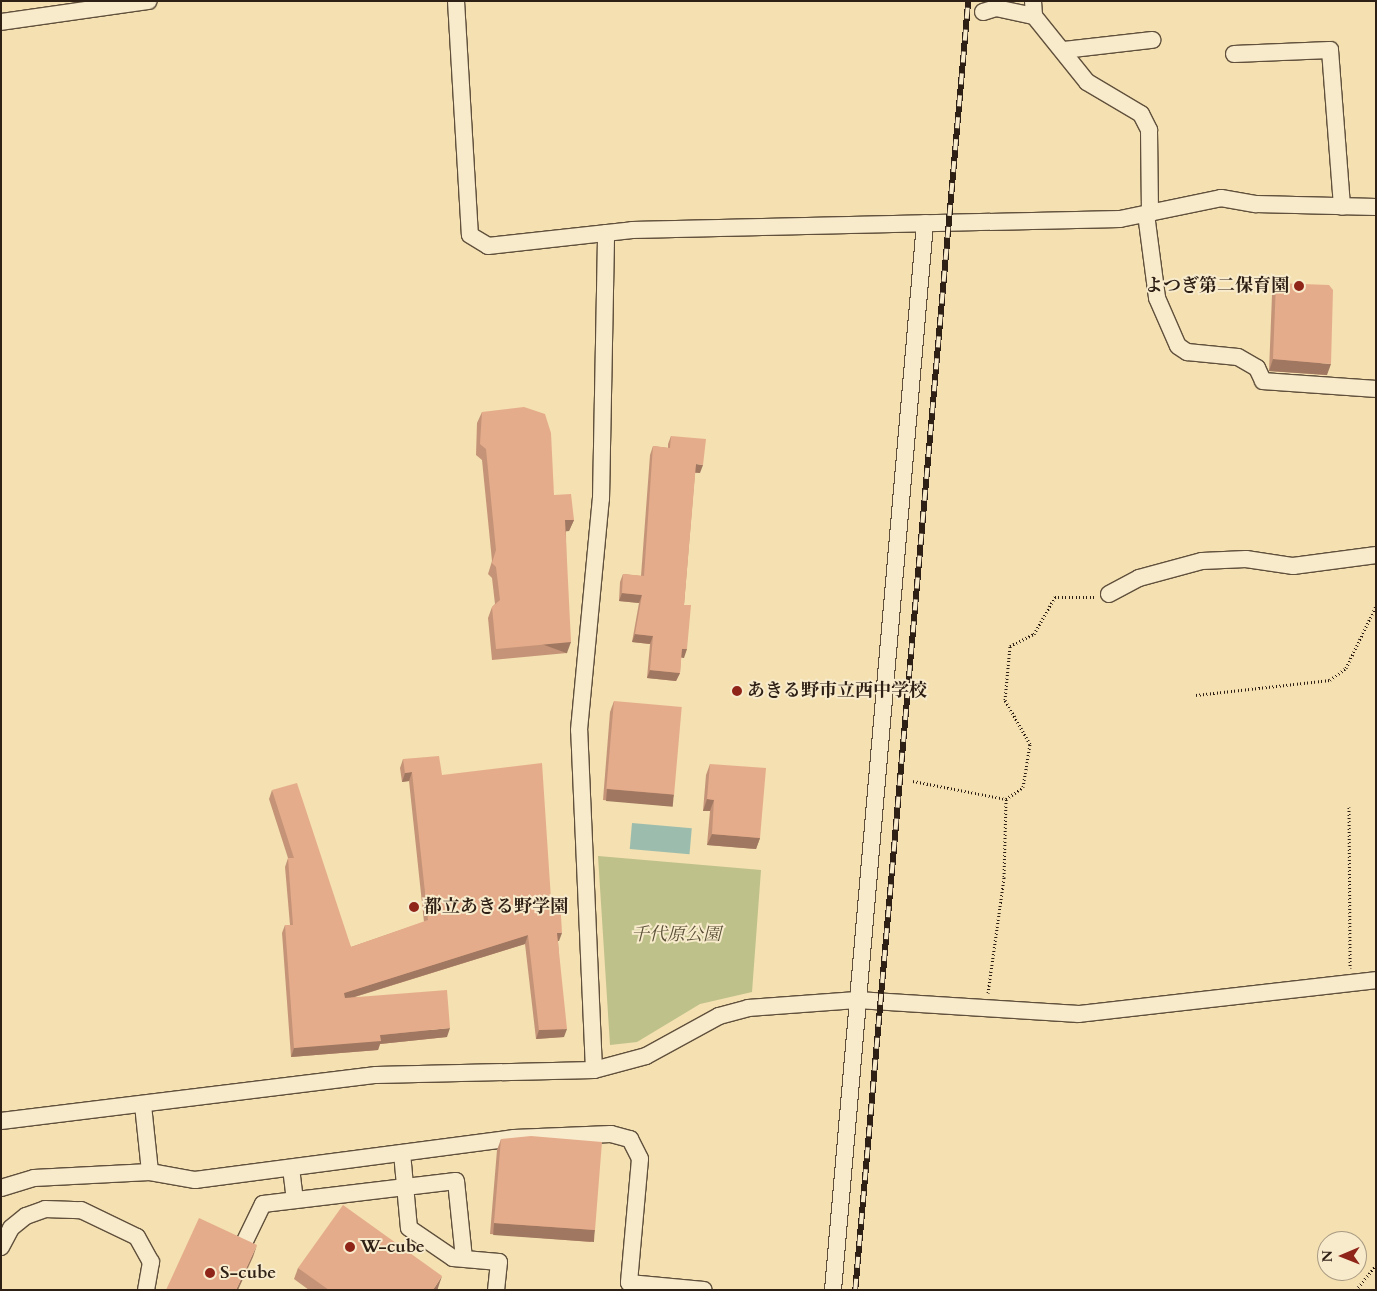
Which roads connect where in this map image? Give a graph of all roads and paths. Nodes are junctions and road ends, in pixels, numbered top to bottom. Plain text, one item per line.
1 (149, 1) edge
2 (456, 1) edge
3 (1033, 9) edge
4 (983, 12) dead end
5 (1, 22) edge
6 (1152, 40) dead end
7 (1064, 50) junction
8 (1234, 54) dead end
9 (1342, 206) junction
10 (1376, 207) edge
11 (1148, 214) junction
12 (925, 223) junction
13 (606, 233) junction
14 (1376, 390) edge
15 (1376, 555) edge
16 (1109, 594) joint
17 (1376, 606) edge
18 (1196, 694) dead end
19 (913, 781) dead end
20 (1006, 799) junction
21 (1349, 806) dead end
22 (1376, 980) edge
23 (1350, 983) junction
24 (857, 1000) junction
25 (985, 1011) junction
26 (594, 1070) junction
27 (143, 1105) junction
28 (1, 1121) edge
29 (402, 1153) junction
30 (291, 1168) junction
31 (150, 1172) junction
32 (405, 1187) junction
33 (1, 1188) edge
34 (295, 1200) junction
35 (245, 1241) edge
36 (1, 1247) edge
37 (464, 1258) junction
38 (1376, 1265) edge
39 (146, 1290) edge
40 (496, 1290) edge
41 (704, 1290) edge
42 (833, 1290) edge
43 (1356, 1290) edge

1 - 5 street
2 - 13 street
3 - 4 street
3 - 7 street
6 - 7 street
7 - 11 street
8 - 9 street
9 - 10 street
9 - 11 street
11 - 12 street
11 - 14 street
12 - 13 street
12 - 24 street
13 - 26 street
15 - 16 street
16 - 20 path
17 - 18 path
19 - 20 path
20 - 25 path
21 - 23 path
22 - 23 street
23 - 25 street
24 - 25 street
24 - 26 street
24 - 42 street
26 - 27 street
27 - 28 street
27 - 31 street
29 - 30 street
29 - 32 street
29 - 41 street
30 - 31 street
30 - 34 street
31 - 33 street
32 - 34 street
32 - 37 street
32 - 37 street
34 - 35 street
36 - 39 street
37 - 40 street
38 - 43 path

